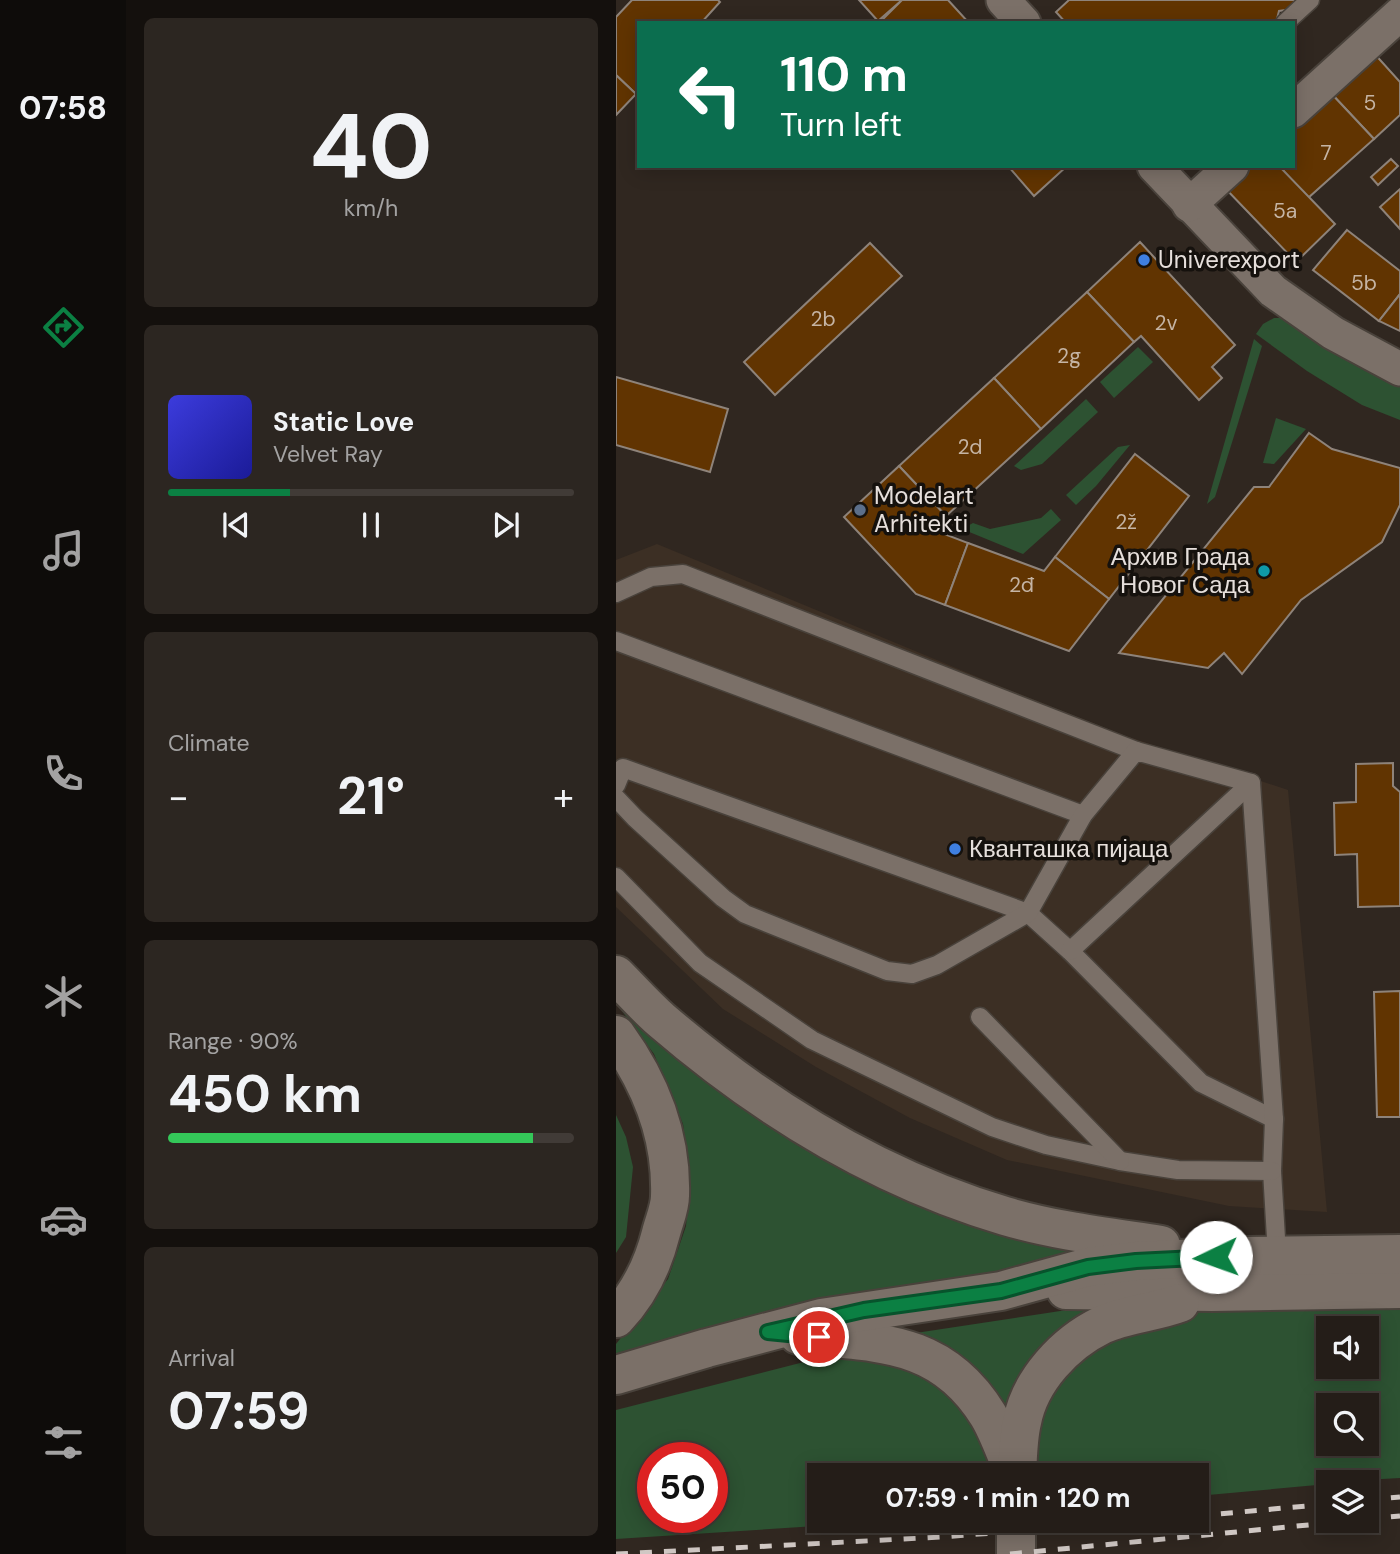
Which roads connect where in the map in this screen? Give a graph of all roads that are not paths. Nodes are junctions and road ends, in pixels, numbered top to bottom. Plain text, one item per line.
1 (1003, 0) edge
2 (1310, 0) edge
3 (1400, 14) edge
4 (1022, 21) edge
5 (1287, 21) edge
6 (1295, 109) edge
7 (1156, 168) edge
8 (1230, 168) edge
9 (1189, 205) junction
10 (1400, 369) edge
11 (616, 593) edge
12 (616, 641) edge
13 (1136, 751) junction
14 (620, 765) edge
15 (1251, 783) junction
16 (616, 785) edge
17 (616, 798) edge
18 (1083, 815) junction
19 (616, 877) edge
20 (1028, 913) junction
21 (1070, 951) junction
22 (616, 975) edge
23 (980, 1017) dead end
24 (616, 1035) edge
25 (1274, 1119) junction
26 (1120, 1161) junction
27 (1272, 1171) junction
28 (1400, 1254) edge
29 (1260, 1256) junction
30 (1400, 1289) edge
31 (1001, 1291) junction
32 (1212, 1292) junction
33 (616, 1318) edge
34 (768, 1332) junction
35 (616, 1375) edge
36 (1011, 1463) edge
37 (1017, 1463) edge
38 (1016, 1533) edge
39 (1016, 1554) edge

1 - 4 street
2 - 5 lane
3 - 6 street
7 - 9 street
8 - 9 street
9 - 10 street
11 - 13 lane
12 - 18 lane
13 - 15 lane
13 - 18 lane
14 - 16 lane
14 - 20 lane
15 - 21 lane
15 - 25 lane
17 - 20 lane
18 - 20 lane
19 - 26 lane
20 - 21 lane
21 - 25 lane
22 - 29 main road
23 - 26 lane
24 - 33 main road
25 - 27 lane
26 - 27 lane
27 - 29 lane
28 - 29 main road
29 - 31 main road
30 - 32 main road
31 - 32 main road
31 - 34 main road
32 - 37 main road
34 - 35 main road
34 - 36 main road
38 - 39 main road

